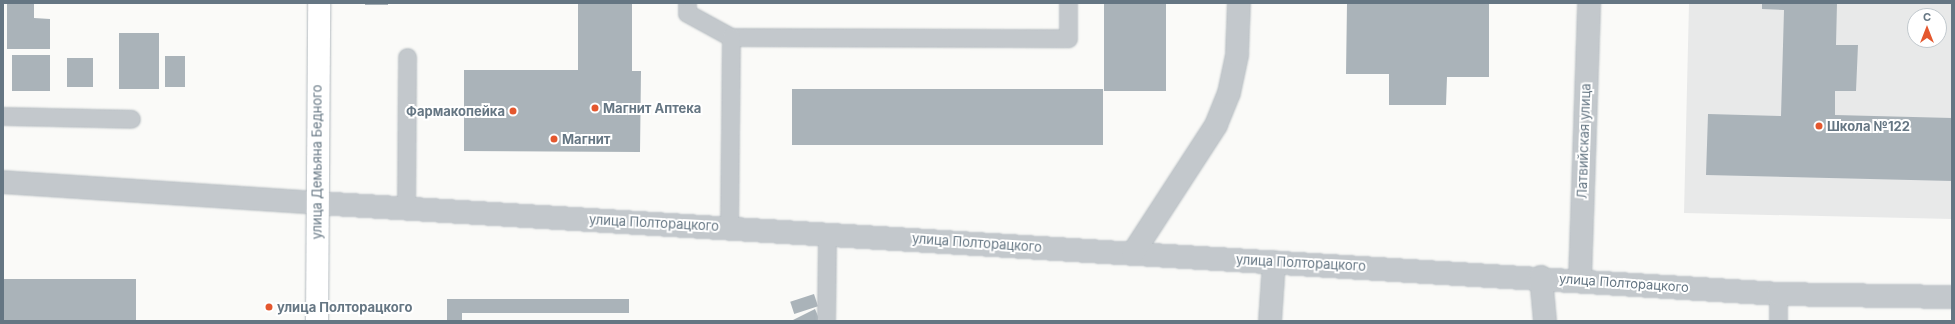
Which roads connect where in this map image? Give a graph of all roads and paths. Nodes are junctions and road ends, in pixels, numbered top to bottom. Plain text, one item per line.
1 (318, 3) edge
2 (687, 3) edge
3 (1068, 3) edge
4 (1239, 3) edge
5 (1589, 3) edge
6 (731, 37) junction
7 (407, 57) dead end
8 (3, 116) edge
9 (131, 119) dead end
10 (3, 182) edge
11 (317, 203) junction
12 (406, 209) junction
13 (729, 228) junction
14 (827, 234) junction
15 (1133, 253) junction
16 (1274, 262) junction
17 (1541, 277) junction
18 (1580, 279) junction
19 (1778, 294) junction
20 (1952, 297) edge
21 (317, 321) edge
22 (826, 321) edge
23 (1270, 321) edge
24 (1545, 321) edge
25 (1778, 321) edge

1 - 11 main road, улица Демьяна Бедного
2 - 6 lane
3 - 6 lane
4 - 15 street
5 - 18 street, Латвийская улица
6 - 13 lane
7 - 12 lane
8 - 9 lane
10 - 11 street, улица Полторацкого
11 - 12 street, улица Полторацкого
11 - 21 main road, улица Демьяна Бедного
12 - 13 street, улица Полторацкого
13 - 14 street, улица Полторацкого
14 - 15 street, улица Полторацкого
14 - 22 lane
15 - 16 street, улица Полторацкого
16 - 17 street, улица Полторацкого
16 - 23 street
17 - 18 street, улица Полторацкого
17 - 24 street
18 - 19 street, улица Полторацкого
19 - 20 street, улица Полторацкого
19 - 25 lane

